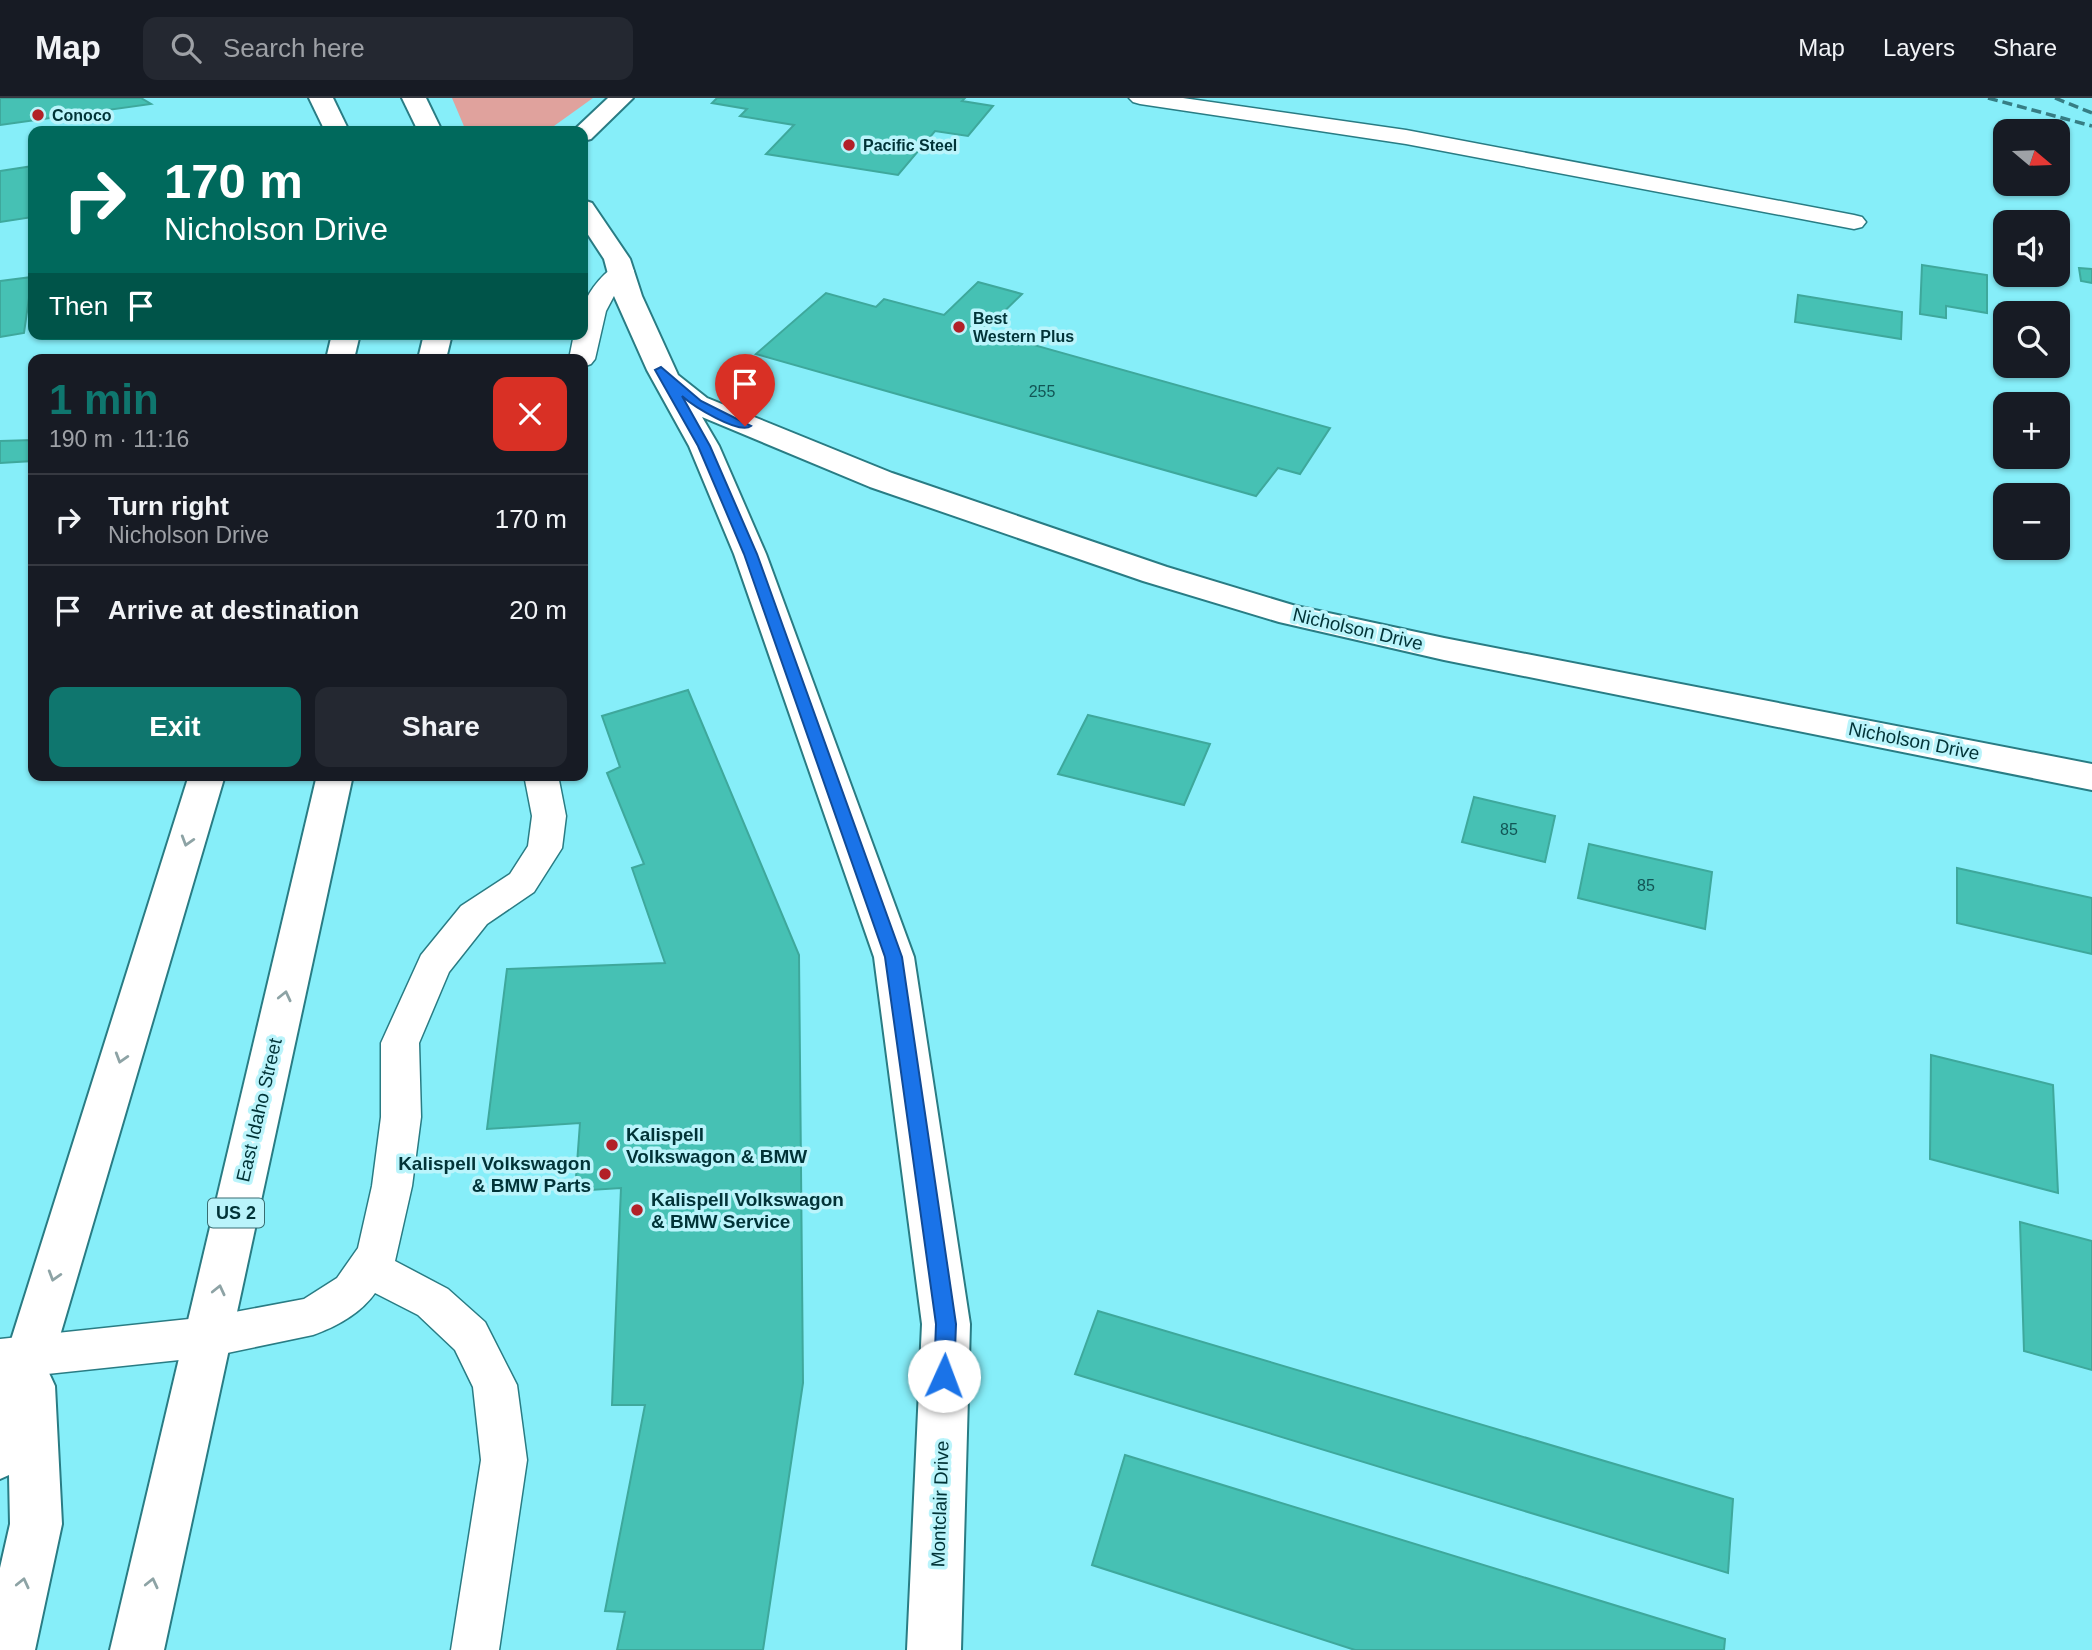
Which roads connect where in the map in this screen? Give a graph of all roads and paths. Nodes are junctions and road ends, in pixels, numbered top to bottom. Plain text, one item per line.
1 (321, 98) edge
2 (414, 98) edge
3 (621, 98) edge
4 (1140, 98) edge
5 (335, 126) edge
6 (428, 126) edge
7 (588, 129) edge
8 (588, 216) edge
9 (1854, 222) dead end
10 (622, 271) junction
11 (588, 322) edge
12 (661, 370) junction
13 (2092, 776) edge
14 (205, 781) edge
15 (334, 781) edge
16 (542, 781) edge
17 (368, 1268) junction
18 (208, 1337) junction
19 (15, 1358) edge
20 (0, 1455) edge
21 (8, 1650) edge
22 (137, 1650) edge
23 (475, 1650) edge
24 (934, 1650) edge

1 - 5 main road
2 - 6 main road
3 - 7 main road
4 - 9 lane
8 - 10 main road, Montclair Drive
10 - 11 lane
10 - 12 main road, Montclair Drive
12 - 13 main road, Nicholson Drive
12 - 24 main road, Montclair Drive
14 -> 19 main road
18 -> 15 main road, East Idaho Street / US 2
16 - 17 lane
17 - 18 lane
17 - 23 lane
18 - 19 lane
22 -> 18 main road, East Idaho Street / US 2
19 - 20 main road
21 -> 19 main road

